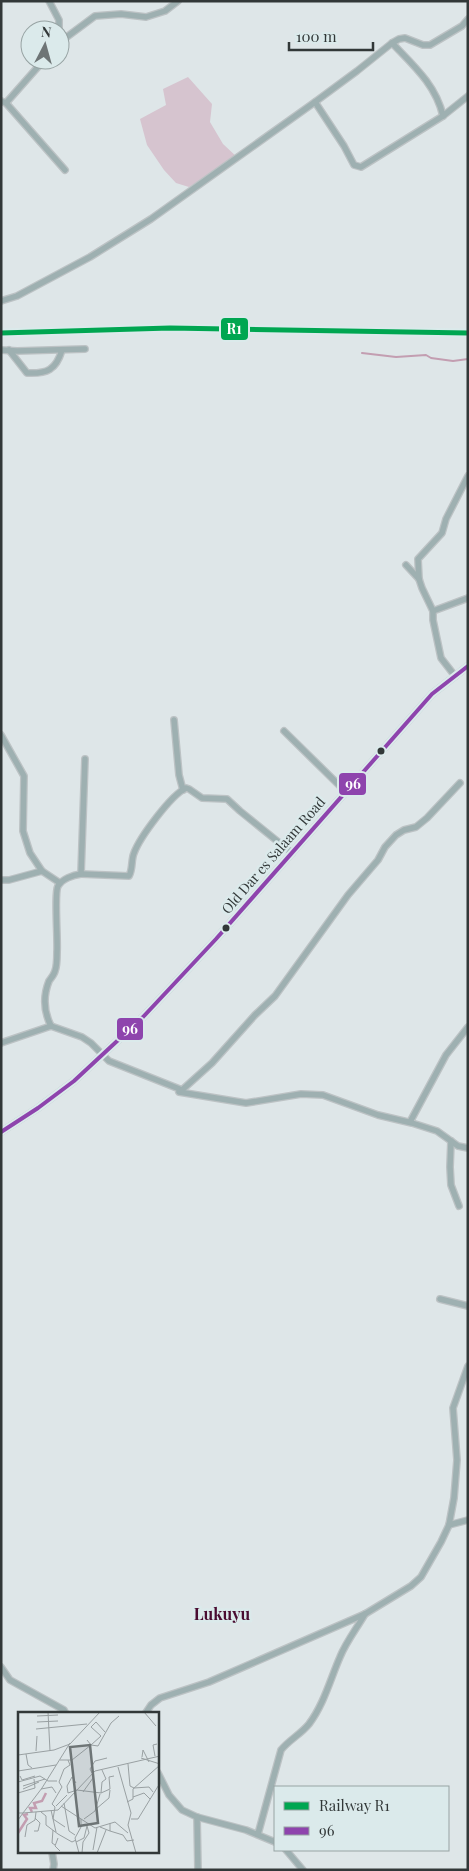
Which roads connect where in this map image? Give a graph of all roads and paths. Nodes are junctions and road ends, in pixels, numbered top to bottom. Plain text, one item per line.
1 (49, 1) edge
2 (178, 1) edge
3 (59, 20) edge
4 (468, 20) edge
5 (70, 35) edge
6 (392, 43) junction
7 (34, 70) edge
8 (468, 96) edge
9 (4, 102) edge
10 (315, 102) junction
11 (443, 116) junction
12 (65, 170) dead end
13 (1, 301) edge
14 (85, 349) dead end
15 (1, 350) edge
16 (9, 350) junction
17 (62, 350) junction
18 (468, 476) edge
19 (406, 565) dead end
20 (419, 579) junction
21 (468, 598) edge
22 (433, 611) junction
23 (468, 666) edge
24 (455, 676) junction
25 (174, 720) dead end
26 (284, 731) dead end
27 (1, 735) edge
28 (85, 759) dead end
29 (460, 783) dead end
30 (183, 790) junction
31 (345, 791) junction
32 (292, 853) junction
33 (42, 871) junction
34 (81, 874) junction
35 (1, 880) edge
36 (60, 883) junction
37 (52, 1026) junction
38 (468, 1027) edge
39 (1, 1043) edge
40 (103, 1056) junction
41 (182, 1090) junction
42 (410, 1122) junction
43 (1, 1132) edge
44 (452, 1141) junction
45 (468, 1148) edge
46 (459, 1206) dead end
47 (440, 1299) dead end
48 (468, 1306) edge
49 (468, 1366) edge
50 (468, 1520) edge
51 (449, 1525) junction
52 (366, 1614) junction
53 (1, 1667) edge
54 (65, 1712) edge
55 (146, 1712) edge
56 (159, 1775) edge
57 (197, 1818) junction
58 (258, 1834) junction
59 (274, 1842) edge
60 (287, 1851) edge
61 (52, 1854) edge
62 (53, 1870) edge
63 (198, 1870) edge
64 (303, 1870) edge

1 - 3 street
2 - 5 street
4 - 6 street
6 - 10 street
6 - 11 street
7 - 9 street
8 - 11 street
9 - 12 street
10 - 11 street
10 - 13 street
14 - 17 street
15 - 16 street
16 - 17 street
16 - 17 street
18 - 20 street
19 - 20 street
20 - 22 street
21 - 22 street
22 - 24 street
23 - 24 street, Old Dar es Salaam Road
24 - 31 street, Old Dar es Salaam Road
25 - 30 street
26 - 31 street
27 - 33 street
28 - 34 street
29 - 41 street
30 - 32 street
30 - 34 street
31 - 32 street, Old Dar es Salaam Road
32 - 40 street, Old Dar es Salaam Road
33 - 35 street
33 - 36 street
34 - 36 street
36 - 37 street
37 - 39 street
37 - 40 street
38 - 42 street
40 - 41 street
40 - 43 street, Old Dar es Salaam Road
41 - 42 street
42 - 44 street
44 - 45 street
44 - 46 street
47 - 48 street
49 - 51 street
50 - 51 street
51 - 52 street
52 - 55 street
52 - 58 street
53 - 54 street
56 - 57 street
57 - 58 street
57 - 63 street
58 - 59 street
60 - 64 street
61 - 62 street

